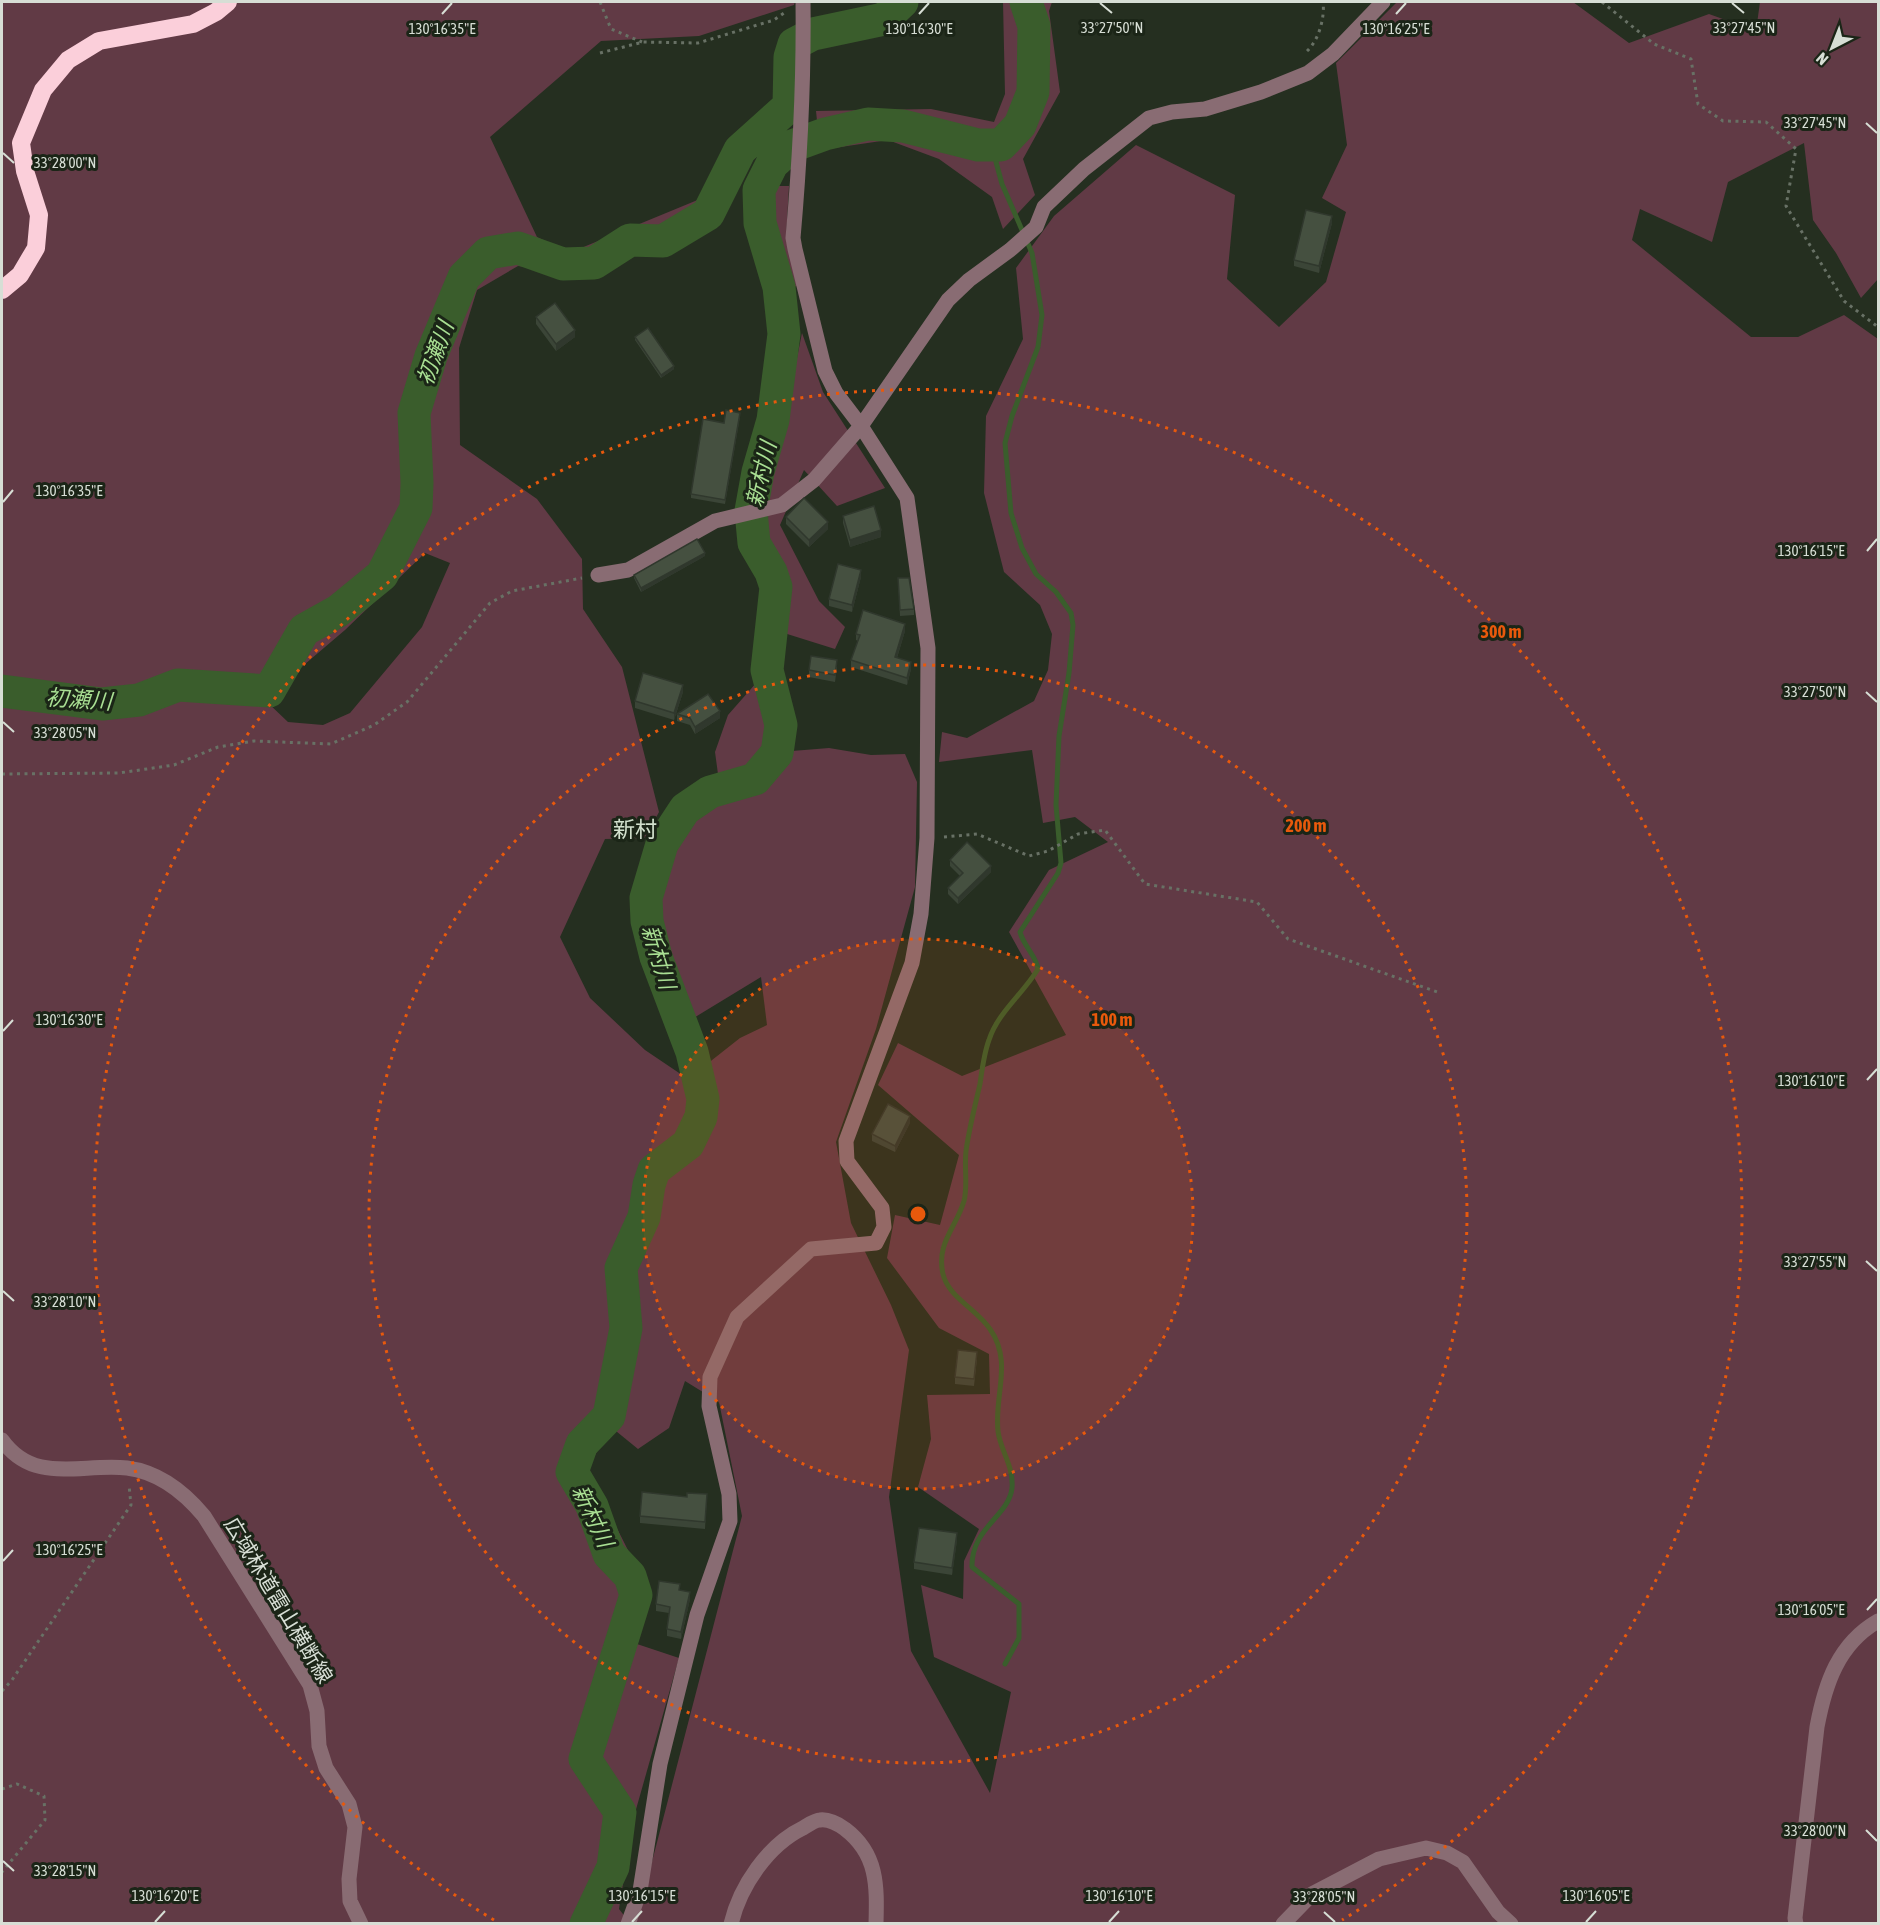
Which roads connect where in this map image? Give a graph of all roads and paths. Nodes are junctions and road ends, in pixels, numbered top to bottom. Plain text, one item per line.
1 (228, 2) edge
2 (600, 2) edge
3 (1323, 2) edge
4 (1383, 2) edge
5 (1602, 2) edge
6 (798, 4) edge
7 (643, 42) junction
8 (600, 53) dead end
9 (1304, 53) dead end
10 (2, 290) edge
11 (1878, 327) edge
12 (861, 426) junction
13 (598, 575) joint
14 (2, 774) edge
15 (927, 838) junction
16 (1440, 993) dead end
17 (2, 1440) edge
18 (127, 1468) junction
19 (1878, 1622) edge
20 (2, 1692) edge
21 (2, 1789) edge
22 (2, 1872) edge
23 (361, 1923) edge
24 (628, 1923) edge
25 (730, 1923) edge
26 (876, 1923) edge
27 (1283, 1923) edge
28 (1511, 1923) edge
29 (1796, 1923) edge

1 - 10 highway
2 - 7 path
3 - 9 path
4 - 12 street
5 - 11 path
6 - 7 path
6 - 12 street
7 - 8 path
12 - 13 street
12 - 15 street
13 - 14 path
15 - 16 path
15 - 24 street
17 - 18 street, 広域林道雷山横断線
18 - 20 path
18 - 23 street, 広域林道雷山横断線
19 - 29 street
21 - 22 path
25 - 26 street
27 - 28 street

